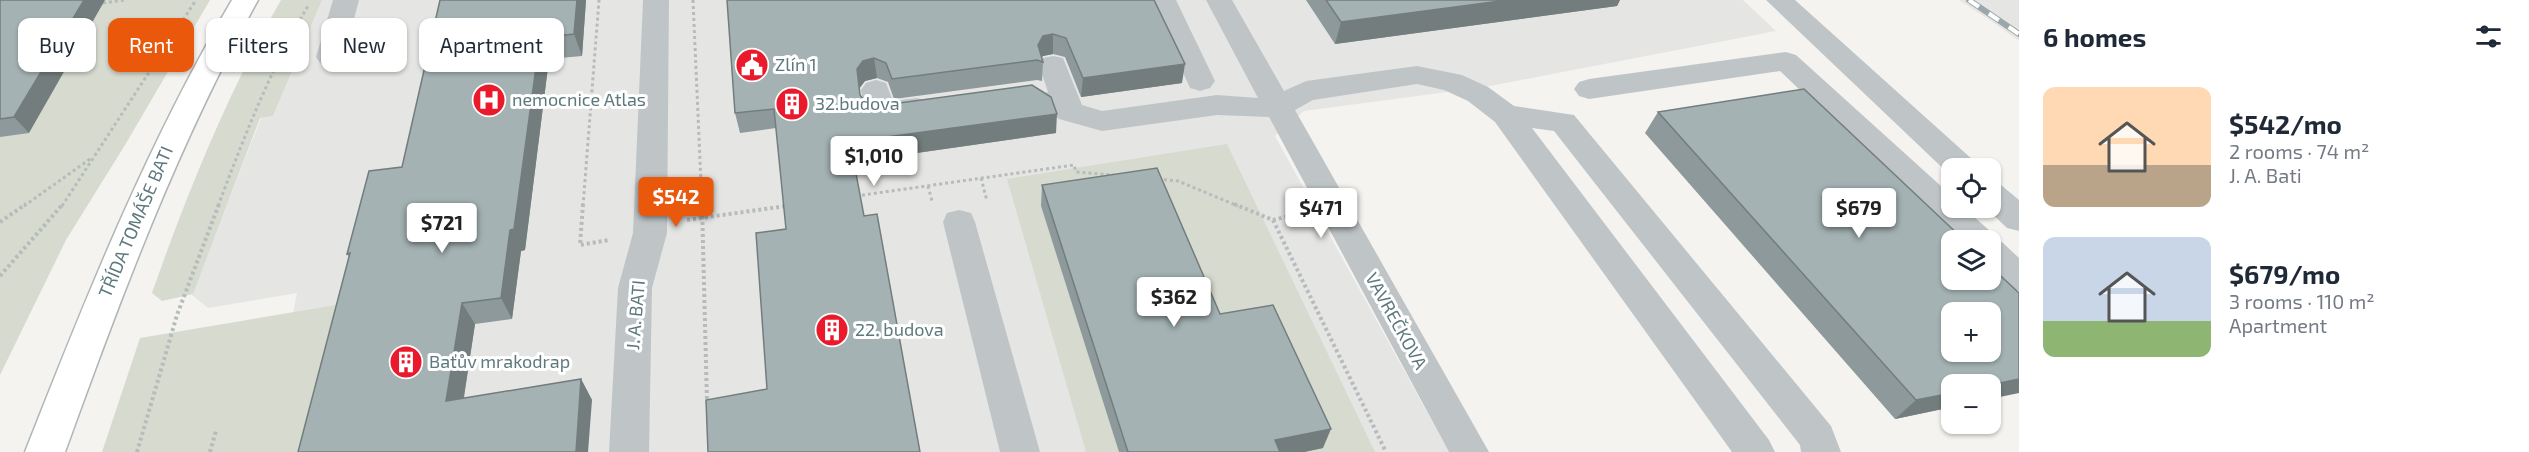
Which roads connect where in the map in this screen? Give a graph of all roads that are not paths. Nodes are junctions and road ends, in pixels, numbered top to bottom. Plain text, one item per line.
1 (245, 0) edge
2 (346, 0) edge
3 (656, 0) edge
4 (1162, 0) edge
5 (1219, 0) edge
6 (1779, 0) edge
7 (341, 18) edge
8 (1053, 64) dead end
9 (1200, 81) dead end
10 (1589, 89) dead end
11 (876, 90) dead end
12 (1026, 93) edge
13 (947, 104) edge
14 (1279, 106) junction
15 (1070, 112) junction
16 (1506, 115) junction
17 (1951, 158) edge
18 (2001, 203) edge
19 (974, 214) road end
20 (2019, 219) edge
21 (1967, 230) edge
22 (2001, 261) edge
23 (2019, 278) edge
24 (45, 452) edge
25 (629, 452) edge
26 (1020, 452) edge
27 (1468, 452) edge
28 (1755, 452) edge
29 (1821, 452) edge

1 - 24 main road, TŘÍDA TOMÁŠE BATI
2 - 7 street
3 - 25 street, J. A. BATI
4 - 9 street
5 - 14 street, VAVREČKOVA
6 - 17 street
8 - 15 street
10 - 21 street
11 - 13 street
12 - 15 street
14 - 15 street
14 - 16 street
14 - 27 street, VAVREČKOVA
16 - 28 street
16 - 29 street
18 - 20 street
19 - 26 street
22 - 23 street

